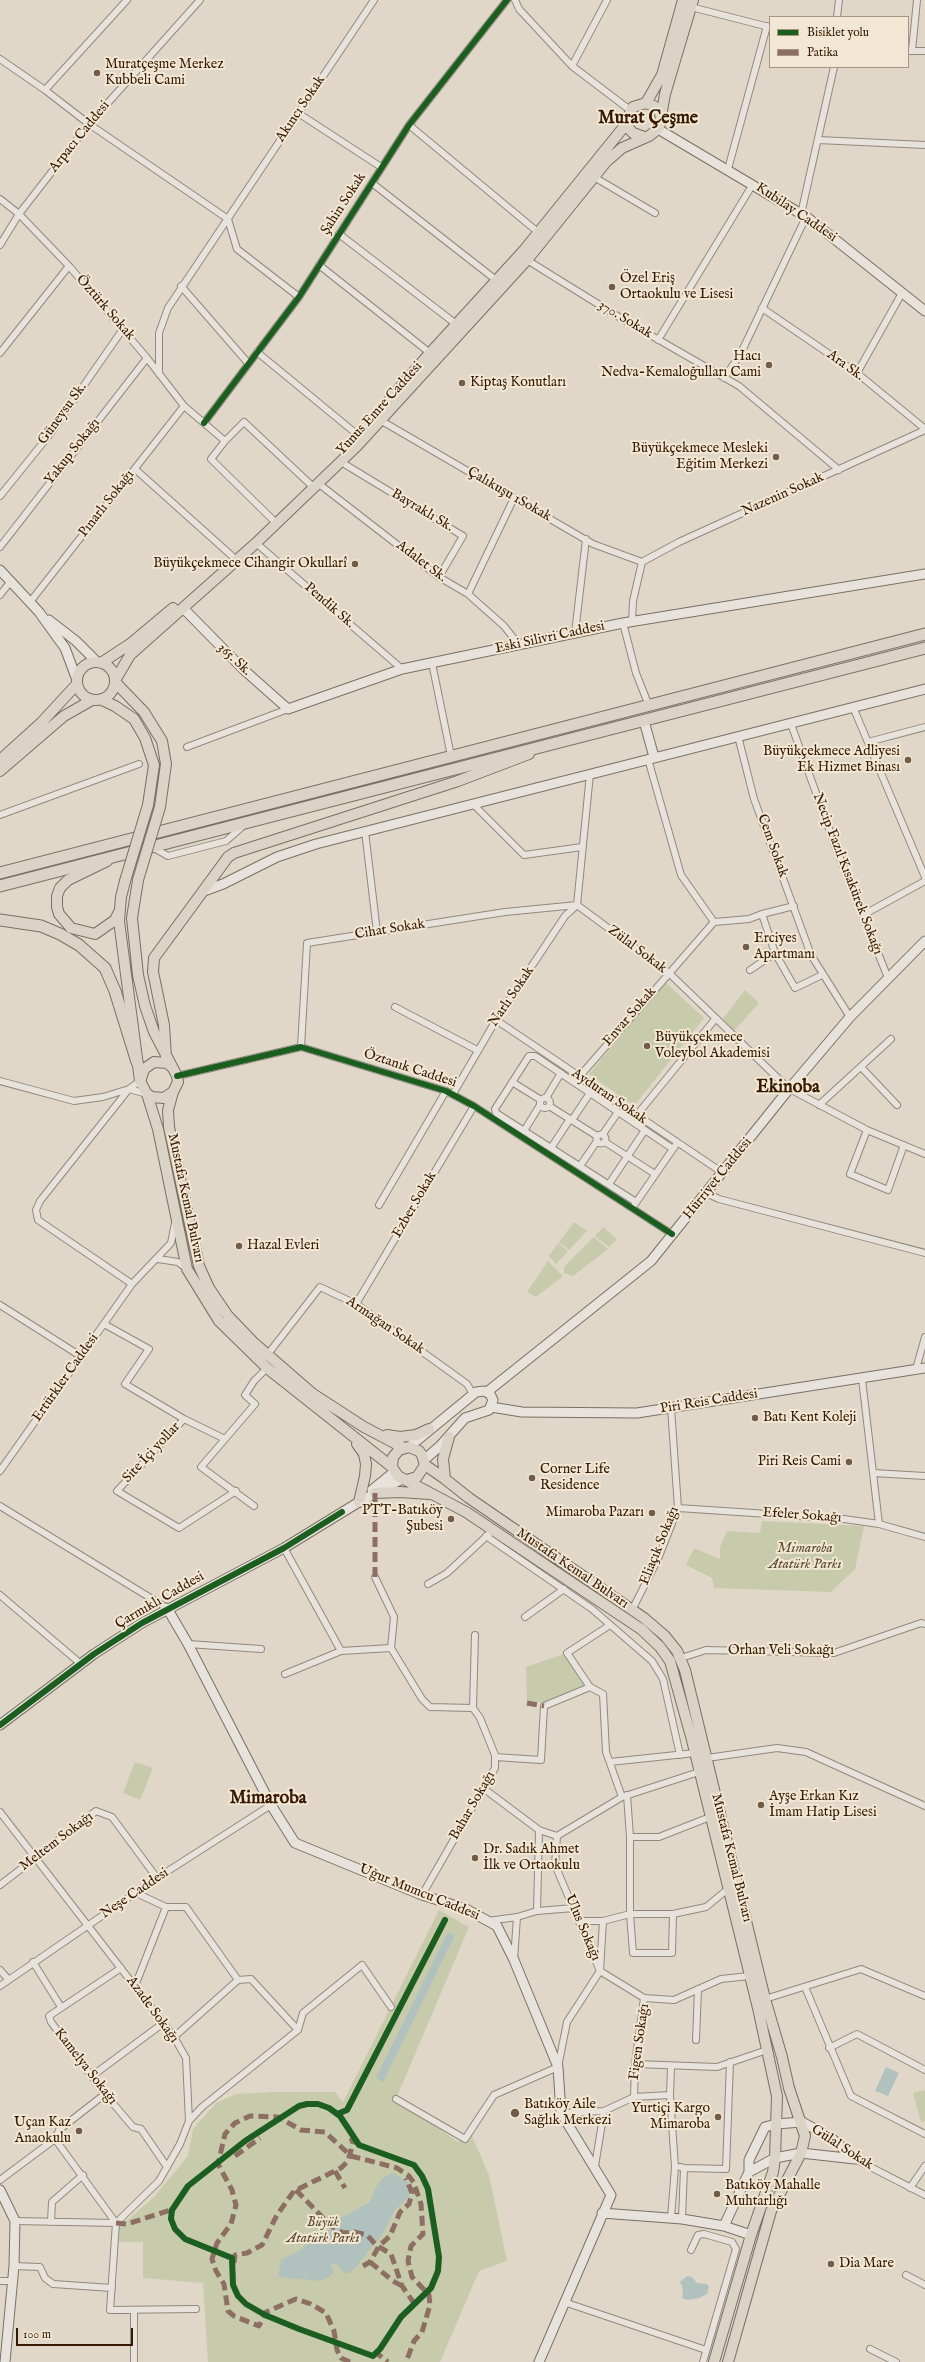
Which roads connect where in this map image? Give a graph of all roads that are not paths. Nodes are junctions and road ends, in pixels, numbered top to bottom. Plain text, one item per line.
1 (127, 0) edge
2 (200, 0) edge
3 (374, 0) edge
4 (507, 0) edge
5 (515, 0) edge
6 (607, 0) edge
7 (683, 0) edge
8 (839, 0) edge
9 (917, 0) edge
10 (692, 4) edge
11 (838, 16) edge
12 (768, 26) edge
13 (910, 51) edge
14 (925, 51) edge
15 (0, 59) edge
16 (572, 66) junction
17 (834, 68) edge
18 (45, 90) junction
19 (646, 103) junction
20 (630, 110) junction
21 (298, 113) junction
22 (661, 117) junction
23 (627, 123) junction
24 (89, 124) junction
25 (409, 125) junction
26 (658, 129) junction
27 (644, 137) junction
28 (818, 140) junction
29 (925, 145) edge
30 (380, 168) junction
31 (728, 169) junction
32 (594, 177) junction
33 (372, 183) junction
34 (753, 184) junction
35 (0, 199) edge
36 (655, 213) dead end
37 (19, 214) junction
38 (804, 215) junction
39 (228, 220) junction
40 (539, 232) junction
41 (339, 234) junction
42 (0, 245) edge
43 (527, 260) junction
44 (319, 265) junction
45 (69, 266) junction
46 (496, 280) junction
47 (181, 286) junction
48 (902, 293) junction
49 (299, 297) junction
50 (762, 308) junction
51 (925, 311) edge
52 (456, 324) junction
53 (123, 329) junction
54 (658, 340) junction
55 (257, 352) junction
56 (0, 353) edge
57 (430, 353) junction
58 (147, 358) junction
59 (248, 363) junction
60 (857, 373) junction
61 (159, 374) junction
62 (724, 378) junction
63 (184, 406) junction
64 (380, 420) junction
65 (204, 423) junction
66 (925, 430) edge
67 (359, 436) junction
68 (225, 441) junction
69 (341, 462) junction
70 (135, 469) junction
71 (839, 470) junction
72 (315, 484) junction
73 (0, 496) edge
74 (514, 498) junction
75 (273, 520) junction
76 (586, 539) junction
77 (256, 542) junction
78 (0, 547) edge
79 (232, 556) junction
80 (642, 562) junction
81 (0, 570) edge
82 (925, 574) edge
83 (439, 577) junction
84 (11, 580) junction
85 (468, 594) junction
86 (0, 595) edge
87 (30, 602) junction
88 (181, 606) junction
89 (39, 612) junction
90 (628, 622) junction
91 (575, 633) junction
92 (925, 634) edge
93 (520, 645) junction
94 (925, 648) edge
95 (99, 662) junction
96 (432, 663) junction
97 (402, 669) junction
98 (116, 681) junction
99 (77, 682) junction
100 (925, 690) edge
101 (97, 700) junction
102 (649, 706) junction
103 (853, 706) junction
104 (288, 709) junction
105 (644, 721) junction
106 (790, 724) junction
107 (925, 727) edge
108 (738, 736) junction
109 (868, 742) junction
110 (187, 747) dead end
111 (544, 747) junction
112 (451, 756) junction
113 (651, 758) junction
114 (0, 760) edge
115 (139, 764) dead end
116 (0, 771) edge
117 (590, 774) junction
118 (474, 805) junction
119 (0, 815) edge
120 (365, 830) junction
121 (582, 847) junction
122 (122, 853) junction
123 (0, 873) edge
124 (925, 877) edge
125 (925, 882) edge
126 (0, 886) edge
127 (204, 891) junction
128 (577, 905) junction
129 (794, 906) junction
130 (120, 910) junction
131 (762, 914) junction
132 (863, 915) junction
133 (0, 920) edge
134 (714, 922) junction
135 (377, 932) junction
136 (924, 943) edge
137 (775, 953) junction
138 (750, 970) dead end
139 (669, 973) junction
140 (822, 974) junction
141 (888, 978) junction
142 (395, 1007) dead end
143 (850, 1017) junction
144 (716, 1018) junction
145 (496, 1020) junction
146 (891, 1040) dead end
147 (301, 1047) junction
148 (477, 1050) junction
149 (166, 1057) junction
150 (137, 1062) junction
151 (172, 1067) junction
152 (861, 1067) junction
153 (561, 1074) junction
154 (177, 1076) junction
155 (579, 1077) junction
156 (0, 1081) edge
157 (140, 1081) junction
158 (512, 1082) junction
159 (789, 1089) junction
160 (129, 1090) junction
161 (446, 1091) junction
162 (174, 1092) junction
163 (590, 1093) junction
164 (147, 1094) junction
165 (453, 1094) junction
166 (542, 1101) junction
167 (897, 1105) dead end
168 (474, 1106) junction
169 (819, 1106) junction
170 (618, 1112) junction
171 (636, 1116) junction
172 (571, 1120) junction
173 (524, 1130) junction
174 (645, 1130) junction
175 (868, 1130) junction
176 (599, 1137) junction
177 (677, 1143) junction
178 (904, 1145) junction
179 (551, 1148) junction
180 (673, 1149) junction
181 (925, 1154) edge
182 (627, 1156) junction
183 (580, 1166) junction
184 (723, 1173) junction
185 (655, 1174) junction
186 (609, 1184) junction
187 (706, 1193) junction
188 (636, 1202) junction
189 (379, 1206) dead end
190 (632, 1208) junction
191 (176, 1220) junction
192 (672, 1234) junction
193 (925, 1253) edge
194 (158, 1259) junction
195 (187, 1269) junction
196 (132, 1284) junction
197 (356, 1304) junction
198 (0, 1305) edge
199 (104, 1324) junction
200 (925, 1337) edge
201 (268, 1354) junction
202 (82, 1357) junction
203 (267, 1368) junction
204 (921, 1368) edge
205 (862, 1378) junction
206 (487, 1392) junction
207 (472, 1396) junction
208 (491, 1407) junction
209 (671, 1408) junction
210 (481, 1413) junction
211 (184, 1419) junction
212 (429, 1428) junction
213 (370, 1430) junction
214 (353, 1437) junction
215 (450, 1437) junction
216 (225, 1439) junction
217 (407, 1447) junction
218 (425, 1462) junction
219 (0, 1471) edge
220 (873, 1473) junction
221 (399, 1474) junction
222 (925, 1476) edge
223 (446, 1479) junction
224 (233, 1489) junction
225 (375, 1493) junction
226 (434, 1495) junction
227 (359, 1502) junction
228 (0, 1506) edge
229 (254, 1506) dead end
230 (678, 1508) junction
231 (879, 1524) junction
232 (490, 1533) junction
233 (925, 1537) edge
234 (284, 1548) junction
235 (375, 1577) dead end
236 (428, 1584) dead end
237 (564, 1589) junction
238 (0, 1595) edge
239 (167, 1608) junction
240 (632, 1610) junction
241 (525, 1617) dead end
242 (925, 1624) edge
243 (610, 1625) junction
244 (476, 1635) dead end
245 (188, 1644) junction
246 (391, 1648) junction
247 (261, 1649) dead end
248 (341, 1651) junction
249 (681, 1658) junction
250 (81, 1664) junction
251 (285, 1674) dead end
252 (590, 1687) junction
253 (473, 1708) junction
254 (0, 1725) edge
255 (695, 1753) junction
256 (680, 1755) junction
257 (495, 1757) junction
258 (707, 1758) junction
259 (610, 1762) junction
260 (699, 1772) junction
261 (483, 1788) junction
262 (624, 1796) junction
263 (271, 1805) junction
264 (925, 1806) edge
265 (0, 1812) edge
266 (710, 1817) junction
267 (539, 1830) junction
268 (557, 1836) junction
269 (630, 1837) junction
270 (34, 1859) junction
271 (157, 1878) junction
272 (0, 1885) edge
273 (728, 1889) junction
274 (136, 1894) junction
275 (422, 1895) junction
276 (166, 1907) junction
277 (574, 1908) junction
278 (537, 1911) junction
279 (630, 1914) junction
280 (673, 1914) junction
281 (516, 1918) junction
282 (487, 1921) junction
283 (579, 1921) junction
284 (603, 1921) junction
285 (88, 1926) junction
286 (514, 1960) junction
287 (33, 1962) junction
288 (121, 1968) junction
289 (0, 1970) edge
290 (600, 1971) junction
291 (749, 1976) junction
292 (8, 1979) junction
293 (238, 1980) junction
294 (0, 1986) edge
295 (135, 1986) junction
296 (805, 1987) junction
297 (698, 1989) junction
298 (925, 1996) edge
299 (644, 1998) junction
300 (765, 1999) junction
301 (61, 2007) junction
302 (391, 2007) dead end
303 (162, 2024) junction
304 (298, 2030) junction
305 (174, 2037) junction
306 (696, 2040) dead end
307 (829, 2048) junction
308 (767, 2050) junction
309 (730, 2062) junction
310 (635, 2064) junction
311 (671, 2066) junction
312 (558, 2067) junction
313 (925, 2070) edge
314 (92, 2076) junction
315 (105, 2094) junction
316 (670, 2096) junction
317 (634, 2097) junction
318 (396, 2099) dead end
319 (604, 2111) junction
320 (561, 2113) junction
321 (189, 2121) junction
322 (802, 2122) junction
323 (776, 2124) junction
324 (925, 2134) edge
325 (55, 2139) junction
326 (801, 2153) junction
327 (775, 2158) junction
328 (855, 2159) junction
329 (167, 2166) junction
330 (595, 2166) junction
331 (925, 2166) edge
332 (675, 2167) junction
333 (684, 2168) junction
334 (749, 2172) junction
335 (83, 2175) junction
336 (0, 2180) edge
337 (910, 2188) junction
338 (0, 2190) edge
339 (925, 2195) edge
340 (602, 2213) junction
341 (671, 2218) junction
342 (682, 2219) junction
343 (15, 2221) junction
344 (51, 2222) junction
345 (116, 2223) junction
346 (724, 2226) junction
347 (751, 2235) junction
348 (691, 2250) dead end
349 (14, 2266) junction
350 (906, 2275) dead end
351 (0, 2281) edge
352 (13, 2282) junction
353 (925, 2286) edge
354 (112, 2288) junction
355 (564, 2302) junction
356 (196, 2309) dead end
357 (134, 2311) junction
358 (870, 2349) dead end
359 (706, 2350) junction
360 (6, 2362) edge
361 (134, 2362) edge
362 (539, 2362) edge
363 (703, 2362) edge
364 (714, 2362) edge
365 (728, 2362) edge
366 (896, 2362) edge

1 - 18 street
2 - 24 street, Arpacı Caddesi
3 - 21 street, Akıncı Sokak
4 - 25 street, Şahin Sokak
5 - 16 street
6 - 16 street
7 - 19 main road
8 - 11 street
9 - 13 street
10 - 12 street
10 - 22 main road
12 - 31 street
13 - 14 street
15 - 18 street
16 - 20 street
17 - 28 street
18 - 24 street
19 - 20 main road
19 - 22 main road
20 - 23 main road
21 - 30 street
21 - 39 street, Akıncı Sokak
22 - 26 main road
23 - 27 main road
23 - 40 main road, Yunus Emre Caddesi
24 - 37 street, Arpacı Caddesi
24 - 39 street
25 - 30 street, Şahin Sokak
25 - 40 street
26 - 27 main road
26 - 31 main road, Kubilay Caddesi
27 - 32 main road
28 - 29 street
28 - 38 street
30 - 33 street, Şahin Sokak
31 - 34 main road, Kubilay Caddesi
32 - 36 street
32 - 43 main road
33 - 41 street, Şahin Sokak
33 - 46 street
34 - 38 main road, Kubilay Caddesi
34 - 54 street
35 - 37 street, Öztürk Sokak
37 - 42 street, Arpacı Caddesi
37 - 45 street, Öztürk Sokak
38 - 48 main road, Kubilay Caddesi
38 - 50 street
39 - 47 street, Akıncı Sokak
39 - 49 street
40 - 46 main road, Yunus Emre Caddesi
41 - 44 street, Şahin Sokak
41 - 52 street
43 - 54 street, 370. Sokak
43 - 64 main road
44 - 49 street, Şahin Sokak
44 - 57 street
45 - 53 street, Öztürk Sokak
45 - 56 street
46 - 52 main road, Yunus Emre Caddesi
47 - 59 street
47 - 61 street, Akıncı Sokak
48 - 51 main road, Kubilay Caddesi
48 - 60 street
49 - 55 street, Şahin Sokak
50 - 60 street, Ara Sk.
50 - 62 street
52 - 57 main road, Yunus Emre Caddesi
53 - 58 street, Öztürk Sokak
53 - 73 street, Güneysu Sk.
54 - 62 street, 370. Sokak
55 - 59 street, Şahin Sokak
55 - 67 street
57 - 67 main road, Yunus Emre Caddesi
58 - 61 street, Öztürk Sokak
58 - 78 street, Yakup Sokağı
59 - 65 street, Şahin Sokak
60 - 66 street, Ara Sk.
61 - 63 street, Öztürk Sokak
62 - 71 street, 370. Sokak
63 - 65 street, Öztürk Sokak
63 - 70 street, Pınarlı Sokağı
64 - 69 main road
64 - 74 street, Çalıkuşu 1Sokak
65 - 68 street, Öztürk Sokak
66 - 71 street, Nazenin Sokak
67 - 72 main road, Yunus Emre Caddesi
68 - 72 street, Adalet Sk.
68 - 75 street
69 - 72 main road
69 - 83 street, Bayraklı Sk.
70 - 79 street
70 - 87 street, Pınarlı Sokağı
71 - 80 street, Nazenin Sokak
72 - 75 main road, Yunus Emre Caddesi
72 - 77 main road
72 - 83 street, Adalet Sk.
74 - 76 street, Çalıkuşu 1Sokak
74 - 85 street
75 - 79 main road, Yunus Emre Caddesi
76 - 80 street, Çalıkuşu 1Sokak
76 - 91 street
77 - 88 main road
77 - 97 street, Pendik Sk.
79 - 88 main road, Yunus Emre Caddesi
80 - 90 street
81 - 84 main road
82 - 90 main road, Eski Silivri Caddesi
83 - 85 street, Adalet Sk.
84 - 86 street
84 - 87 main road
85 - 93 street, Adalet Sk.
87 - 89 main road
88 - 95 main road, Yunus Emre Caddesi
88 - 98 main road
88 - 104 main road, 365. Sk.
89 - 95 main road
89 - 99 main road
90 - 91 main road, Eski Silivri Caddesi
90 - 102 street
91 - 93 main road, Eski Silivri Caddesi
92 - 102 highway
93 - 96 main road, Eski Silivri Caddesi
94 - 105 highway
95 - 98 main road
95 - 99 main road
96 - 97 main road, Eski Silivri Caddesi
96 - 112 street
97 - 104 main road, Eski Silivri Caddesi
98 - 101 main road
98 - 149 main road, bridge
99 - 101 main road
99 - 114 main road
100 - 103 main road
101 - 116 main road
101 - 130 main road, bridge
102 - 112 highway
103 - 106 main road
103 - 109 street
104 - 110 street, Eski Silivri Caddesi
105 - 111 highway
105 - 113 main road
106 - 108 main road
106 - 132 street, Necip Fazıl Kısakürek Sokağı
107 - 109 street
108 - 113 main road
108 - 129 street, Cem Sokak
109 - 124 street
111 - 122 highway
111 - 127 main road
112 - 123 highway
113 - 117 main road
113 - 134 street
115 - 119 street
117 - 118 main road
117 - 121 street
118 - 120 main road
118 - 121 street
120 - 127 main road
120 - 135 street
121 - 128 street
122 - 126 highway
122 - 130 main road
125 - 132 street
127 - 149 main road
128 - 135 street, Cihat Sokak
128 - 139 street, Zülal Sokak
128 - 145 street, Narlı Sokak
129 - 131 street
129 - 140 street, Cem Sokak
130 - 150 main road
131 - 134 street
131 - 137 street
132 - 141 street, Necip Fazıl Kısakürek Sokağı
133 - 150 highway
134 - 139 street, Envar Sokak
135 - 147 street, Cihat Sokak
136 - 141 main road, Hürriyet Caddesi
137 - 138 street
137 - 140 street
139 - 144 street, Zülal Sokak
139 - 155 street, Envar Sokak
140 - 143 street, Cem Sokak
141 - 143 main road, Hürriyet Caddesi
142 - 148 street
143 - 159 main road, Hürriyet Caddesi
144 - 159 street, Zülal Sokak
144 - 171 street
145 - 148 street, Narlı Sokak
145 - 155 street, Ayduran Sokak
146 - 152 street
147 - 154 street
147 - 161 street, Öztanık Caddesi
148 - 165 street, Narlı Sokak
149 - 151 main road
150 - 157 main road
151 - 154 main road
151 - 157 main road
152 - 167 street
152 - 169 street
153 - 158 street
153 - 163 street
153 - 166 street
154 - 162 main road
155 - 171 street, Ayduran Sokak
156 - 160 street
157 - 160 street
157 - 164 main road
158 - 166 street
158 - 173 street
159 - 169 street, Zülal Sokak
159 - 184 main road, Hürriyet Caddesi
160 - 164 street
160 - 196 street
161 - 165 street, Öztanık Caddesi
161 - 189 street
162 - 164 main road
162 - 201 main road, Mustafa Kemal Bulvarı
163 - 170 street
163 - 172 street
164 - 191 main road, Mustafa Kemal Bulvarı
165 - 168 street, Öztanık Caddesi
166 - 172 street
166 - 173 street
168 - 190 street, Öztanık Caddesi
168 - 197 street, Ezber Sokak
169 - 175 street, Zülal Sokak
170 - 174 street
170 - 176 street
171 - 177 street, Ayduran Sokak
172 - 176 street
172 - 179 street
173 - 179 street
174 - 180 street
174 - 182 street
175 - 178 street, Zülal Sokak
175 - 178 street
176 - 182 street
176 - 183 street
177 - 180 street
177 - 184 street, Ayduran Sokak
178 - 181 street, Zülal Sokak
179 - 183 street
180 - 185 street
182 - 185 street
182 - 186 street
183 - 186 street
184 - 187 main road, Hürriyet Caddesi
185 - 188 street
186 - 188 street
187 - 192 main road, Hürriyet Caddesi
187 - 193 street
188 - 190 street
190 - 192 street, Öztanık Caddesi
191 - 194 street, Ertürkler Caddesi
191 - 195 main road, Mustafa Kemal Bulvarı
192 - 206 main road, Hürriyet Caddesi
194 - 195 street
194 - 196 street, Ertürkler Caddesi
195 - 203 main road, Mustafa Kemal Bulvarı
196 - 199 street, Ertürkler Caddesi
197 - 201 street, Armağan Sokak
197 - 207 street, Armağan Sokak
198 - 202 street
199 - 202 street, Ertürkler Caddesi
199 - 211 street, Site İçi yollar
200 - 204 street
201 - 213 main road, Mustafa Kemal Bulvarı
202 - 219 street, Ertürkler Caddesi
203 - 214 main road, Mustafa Kemal Bulvarı
203 - 216 street
204 - 205 main road, Piri Reis Caddesi
205 - 209 main road, Piri Reis Caddesi
205 - 220 street
206 - 207 main road
206 - 208 main road
207 - 210 main road
207 - 212 main road
208 - 209 main road, Piri Reis Caddesi
208 - 210 main road
209 - 230 street, Eliaçık Sokağı
210 - 215 main road
211 - 216 street, Site İçi yollar
211 - 224 street, Site İçi yollar
212 - 213 main road
212 - 217 main road
213 - 217 main road, Mustafa Kemal Bulvarı
214 - 221 main road, Mustafa Kemal Bulvarı
214 - 227 main road
215 - 218 main road
215 - 223 main road
216 - 224 street
217 - 218 main road
217 - 221 main road
218 - 221 main road
218 - 223 main road, Mustafa Kemal Bulvarı
220 - 222 street
220 - 231 street
221 - 225 main road, Çarmıklı Caddesi
221 - 226 main road, Mustafa Kemal Bulvarı
221 - 227 main road
223 - 240 main road, Mustafa Kemal Bulvarı
224 - 229 street
225 - 226 main road
225 - 227 main road, Çarmıklı Caddesi
226 - 232 main road, Mustafa Kemal Bulvarı
227 - 234 main road, Çarmıklı Caddesi
228 - 239 street
230 - 231 street, Efeler Sokağı
230 - 240 street, Eliaçık Sokağı
231 - 233 street, Efeler Sokağı
232 - 236 street
232 - 237 street
232 - 255 main road, Mustafa Kemal Bulvarı
234 - 239 main road, Çarmıklı Caddesi
234 - 248 street
235 - 246 street
237 - 241 street
237 - 243 street
238 - 250 street
239 - 245 main road, Uğur Mumcu Caddesi
239 - 250 main road, Çarmıklı Caddesi
240 - 249 main road, Mustafa Kemal Bulvarı
242 - 249 street, Orhan Veli Sokağı
243 - 252 street
243 - 256 street
244 - 253 street
245 - 247 street
245 - 263 main road, Uğur Mumcu Caddesi
246 - 248 street
246 - 253 street
248 - 251 street
249 - 258 main road, Mustafa Kemal Bulvarı
250 - 254 main road, Çarmıklı Caddesi
252 - 257 street
252 - 259 street
253 - 257 street, Bahar Sokağı
255 - 256 street
255 - 260 main road, Mustafa Kemal Bulvarı
256 - 259 street
257 - 261 street, Bahar Sokağı
258 - 264 street
258 - 300 main road, Mustafa Kemal Bulvarı
259 - 262 street
260 - 262 street
260 - 266 main road, Mustafa Kemal Bulvarı
261 - 267 street
261 - 275 street, Bahar Sokağı
262 - 268 street
262 - 269 street
263 - 271 street, Neşe Caddesi
263 - 275 main road, Uğur Mumcu Caddesi
265 - 270 street, Azade Sokağı
266 - 269 street
266 - 273 main road, Mustafa Kemal Bulvarı
267 - 268 street
267 - 278 street
268 - 277 street, Ulus Sokağı
269 - 279 street
270 - 271 street, Meltem Sokağı
270 - 272 street, Meltem Sokağı
270 - 285 street, Azade Sokağı
271 - 274 street, Neşe Caddesi
273 - 280 street
273 - 291 main road, Mustafa Kemal Bulvarı
274 - 276 street
274 - 285 street, Neşe Caddesi
275 - 282 main road, Uğur Mumcu Caddesi
276 - 293 street
276 - 295 street
277 - 278 street
277 - 283 street, Ulus Sokağı
278 - 281 street
279 - 280 street
279 - 280 street
279 - 284 street
281 - 282 street
281 - 286 street
282 - 286 main road, Uğur Mumcu Caddesi
283 - 284 street
283 - 290 street, Ulus Sokağı
284 - 290 street
285 - 287 street, Neşe Caddesi
285 - 288 street, Azade Sokağı
286 - 312 main road, Uğur Mumcu Caddesi
287 - 292 street, Neşe Caddesi
287 - 301 street, Kamelya Sokağı
288 - 295 street, Azade Sokağı
288 - 301 street
289 - 292 street
290 - 299 street, Ulus Sokağı
290 - 312 street
291 - 297 street, Figen Sokağı
291 - 308 main road, Mustafa Kemal Bulvarı
292 - 294 street, Neşe Caddesi
293 - 304 street
293 - 305 street
295 - 303 street, Azade Sokağı
296 - 298 street
296 - 300 street
296 - 307 street
297 - 299 street, Figen Sokağı
297 - 306 street
299 - 310 street, Figen Sokağı
300 - 322 main road, Mustafa Kemal Bulvarı
301 - 314 street, Kamelya Sokağı
302 - 304 street
303 - 305 street, Azade Sokağı
303 - 314 street
304 - 321 street
305 - 321 street, Azade Sokağı
307 - 313 street
307 - 324 street
308 - 309 street
308 - 323 main road, Mustafa Kemal Bulvarı
309 - 311 street
309 - 333 street
310 - 311 street
310 - 317 street, Figen Sokağı
311 - 316 street
312 - 318 street
312 - 320 main road, Uğur Mumcu Caddesi
314 - 315 street, Kamelya Sokağı
315 - 325 street
315 - 329 street, Kamelya Sokağı
316 - 317 street
316 - 332 street
317 - 319 street
319 - 320 street
319 - 330 street
320 - 330 main road, Uğur Mumcu Caddesi
321 - 329 street, Azade Sokağı
322 - 323 main road
322 - 326 main road, Mustafa Kemal Bulvarı
322 - 328 main road, Gülal Sokak
323 - 327 main road, Mustafa Kemal Bulvarı
323 - 334 main road
325 - 335 street
325 - 336 street
326 - 327 main road
326 - 328 main road
326 - 365 main road, Mustafa Kemal Bulvarı
327 - 334 main road
327 - 347 main road, Mustafa Kemal Bulvarı
328 - 337 street, Gülal Sokak
329 - 345 street, Azade Sokağı
330 - 340 main road, Uğur Mumcu Caddesi
331 - 337 street
332 - 333 street
332 - 341 street
333 - 342 street
334 - 346 main road
335 - 344 street
335 - 345 street
337 - 339 street, Gülal Sokak
338 - 343 main road
340 - 341 main road
340 - 355 main road, Uğur Mumcu Caddesi
341 - 342 main road
342 - 346 main road
343 - 344 street
343 - 349 main road
344 - 345 street
345 - 354 street
346 - 347 main road
347 - 364 main road, Mustafa Kemal Bulvarı
348 - 359 street
349 - 352 main road
349 - 354 street
350 - 353 street
351 - 352 street
352 - 360 main road
354 - 357 street
355 - 359 street
355 - 362 main road, Uğur Mumcu Caddesi
356 - 357 street
357 - 361 street
358 - 366 street
359 - 363 street

